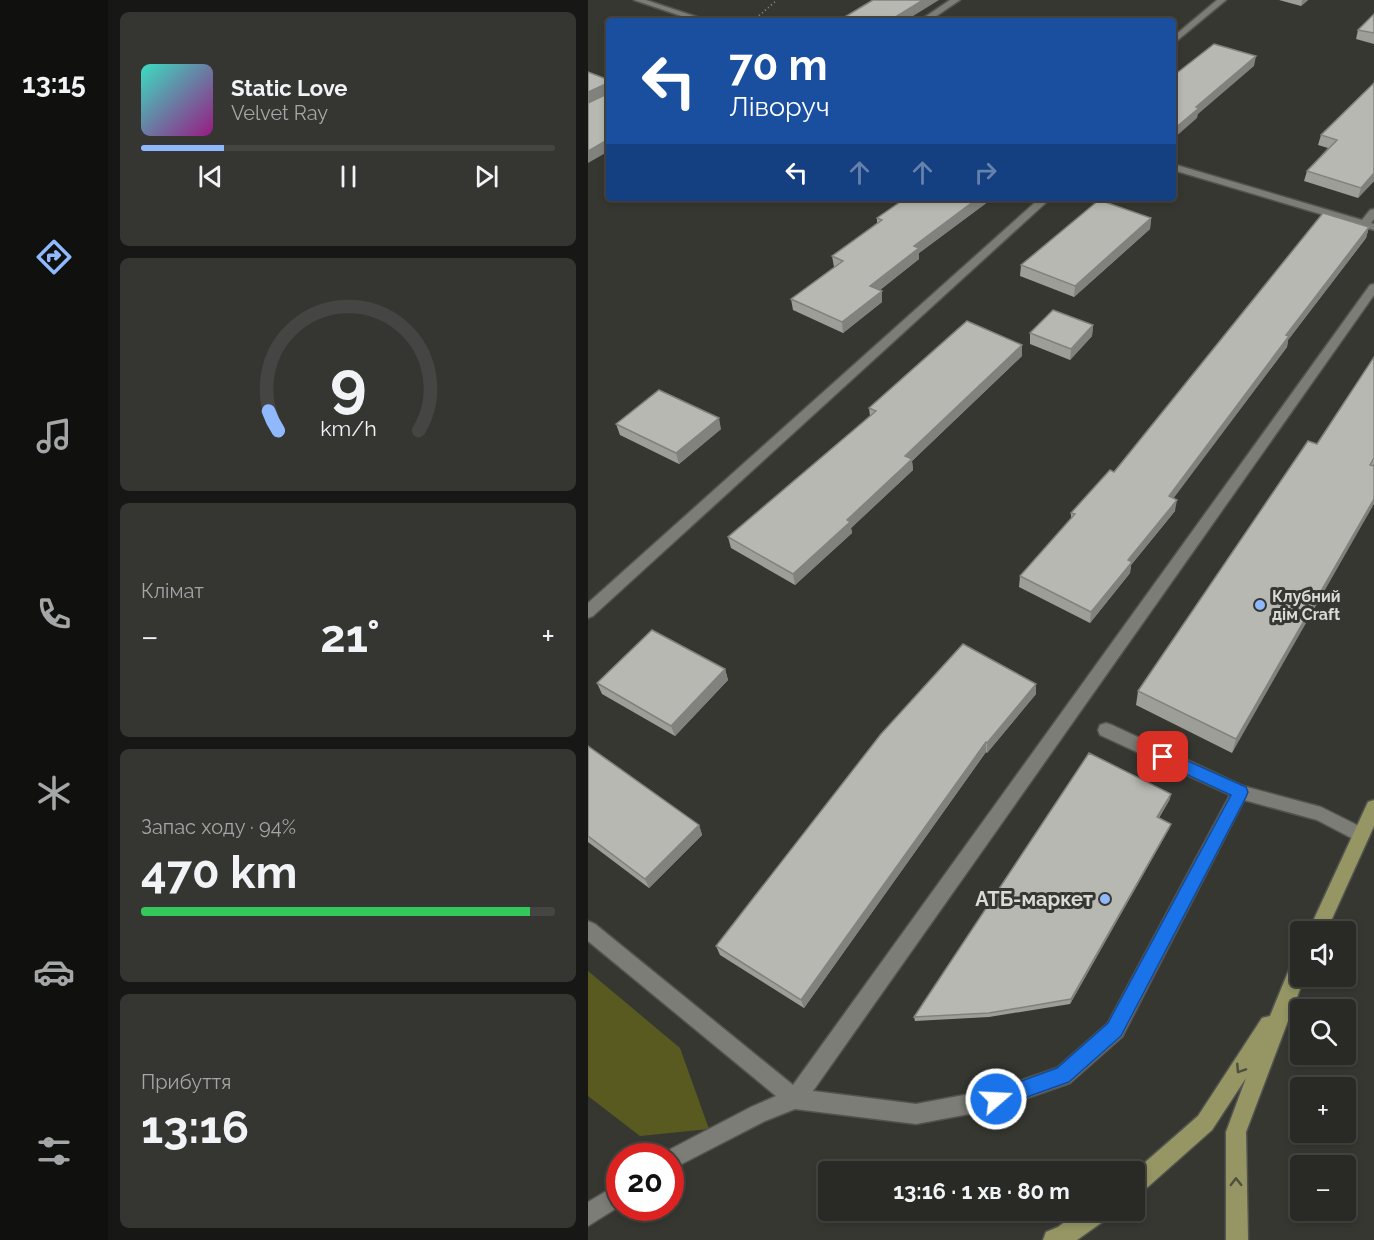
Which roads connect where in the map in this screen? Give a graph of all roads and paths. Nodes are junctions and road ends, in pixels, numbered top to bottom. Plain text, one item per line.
1 (638, 0) edge
2 (777, 0) edge
3 (956, 0) edge
4 (1222, 0) edge
5 (695, 18) edge
6 (756, 18) edge
7 (928, 18) edge
8 (1176, 38) edge
9 (1176, 168) edge
10 (1043, 201) edge
11 (1374, 212) edge
12 (1369, 226) edge
13 (1374, 287) edge
14 (588, 612) edge
15 (1106, 730) dead end
16 (1240, 792) junction
17 (1374, 807) edge
18 (1361, 835) junction
19 (1322, 921) edge
20 (588, 930) edge
21 (1291, 987) edge
22 (1284, 1003) junction
23 (795, 1099) junction
24 (684, 1153) edge
25 (1145, 1176) edge
26 (606, 1203) edge
27 (588, 1215) edge
28 (1085, 1221) edge
29 (1054, 1240) edge
30 (1237, 1240) edge

1 - 5 lane
2 - 6 path
3 - 7 lane
4 - 8 lane
9 - 12 lane
10 - 14 lane
11 - 12 lane
13 - 23 lane
15 - 16 lane
16 - 18 lane
16 - 23 lane
17 - 18 main road
18 - 19 main road
20 - 23 lane
21 - 22 main road
22 -> 25 main road
30 -> 22 main road
23 - 24 lane
26 - 27 lane
28 - 29 main road

